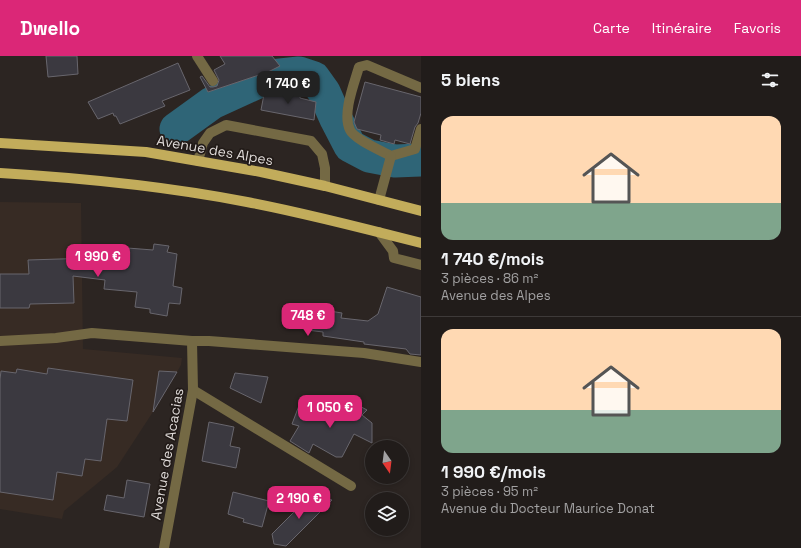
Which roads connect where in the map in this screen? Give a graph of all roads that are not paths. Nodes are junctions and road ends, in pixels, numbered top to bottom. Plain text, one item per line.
1 (197, 56) edge
2 (213, 81) dead end
3 (421, 88) edge
4 (421, 129) edge
5 (0, 143) edge
6 (392, 156) junction
7 (198, 161) junction
8 (0, 173) edge
9 (325, 186) junction
10 (379, 200) junction
11 (421, 211) edge
12 (379, 232) junction
13 (421, 243) edge
14 (421, 266) edge
15 (0, 341) edge
16 (192, 341) junction
17 (421, 362) edge
18 (193, 390) junction
19 (351, 486) dead end
20 (164, 548) edge

1 - 2 street
3 - 6 street
4 - 6 street
5 - 7 main road, Avenue des Alpes
6 - 10 street
7 - 9 main road, Avenue des Alpes
7 - 9 street
8 - 12 main road
9 - 10 main road, Avenue des Alpes
10 - 11 main road, Avenue des Alpes
12 - 13 main road
12 - 14 street
15 - 16 street
16 - 17 street
16 - 18 street, Avenue des Acacias
18 - 19 street
18 - 20 street, Avenue des Acacias

